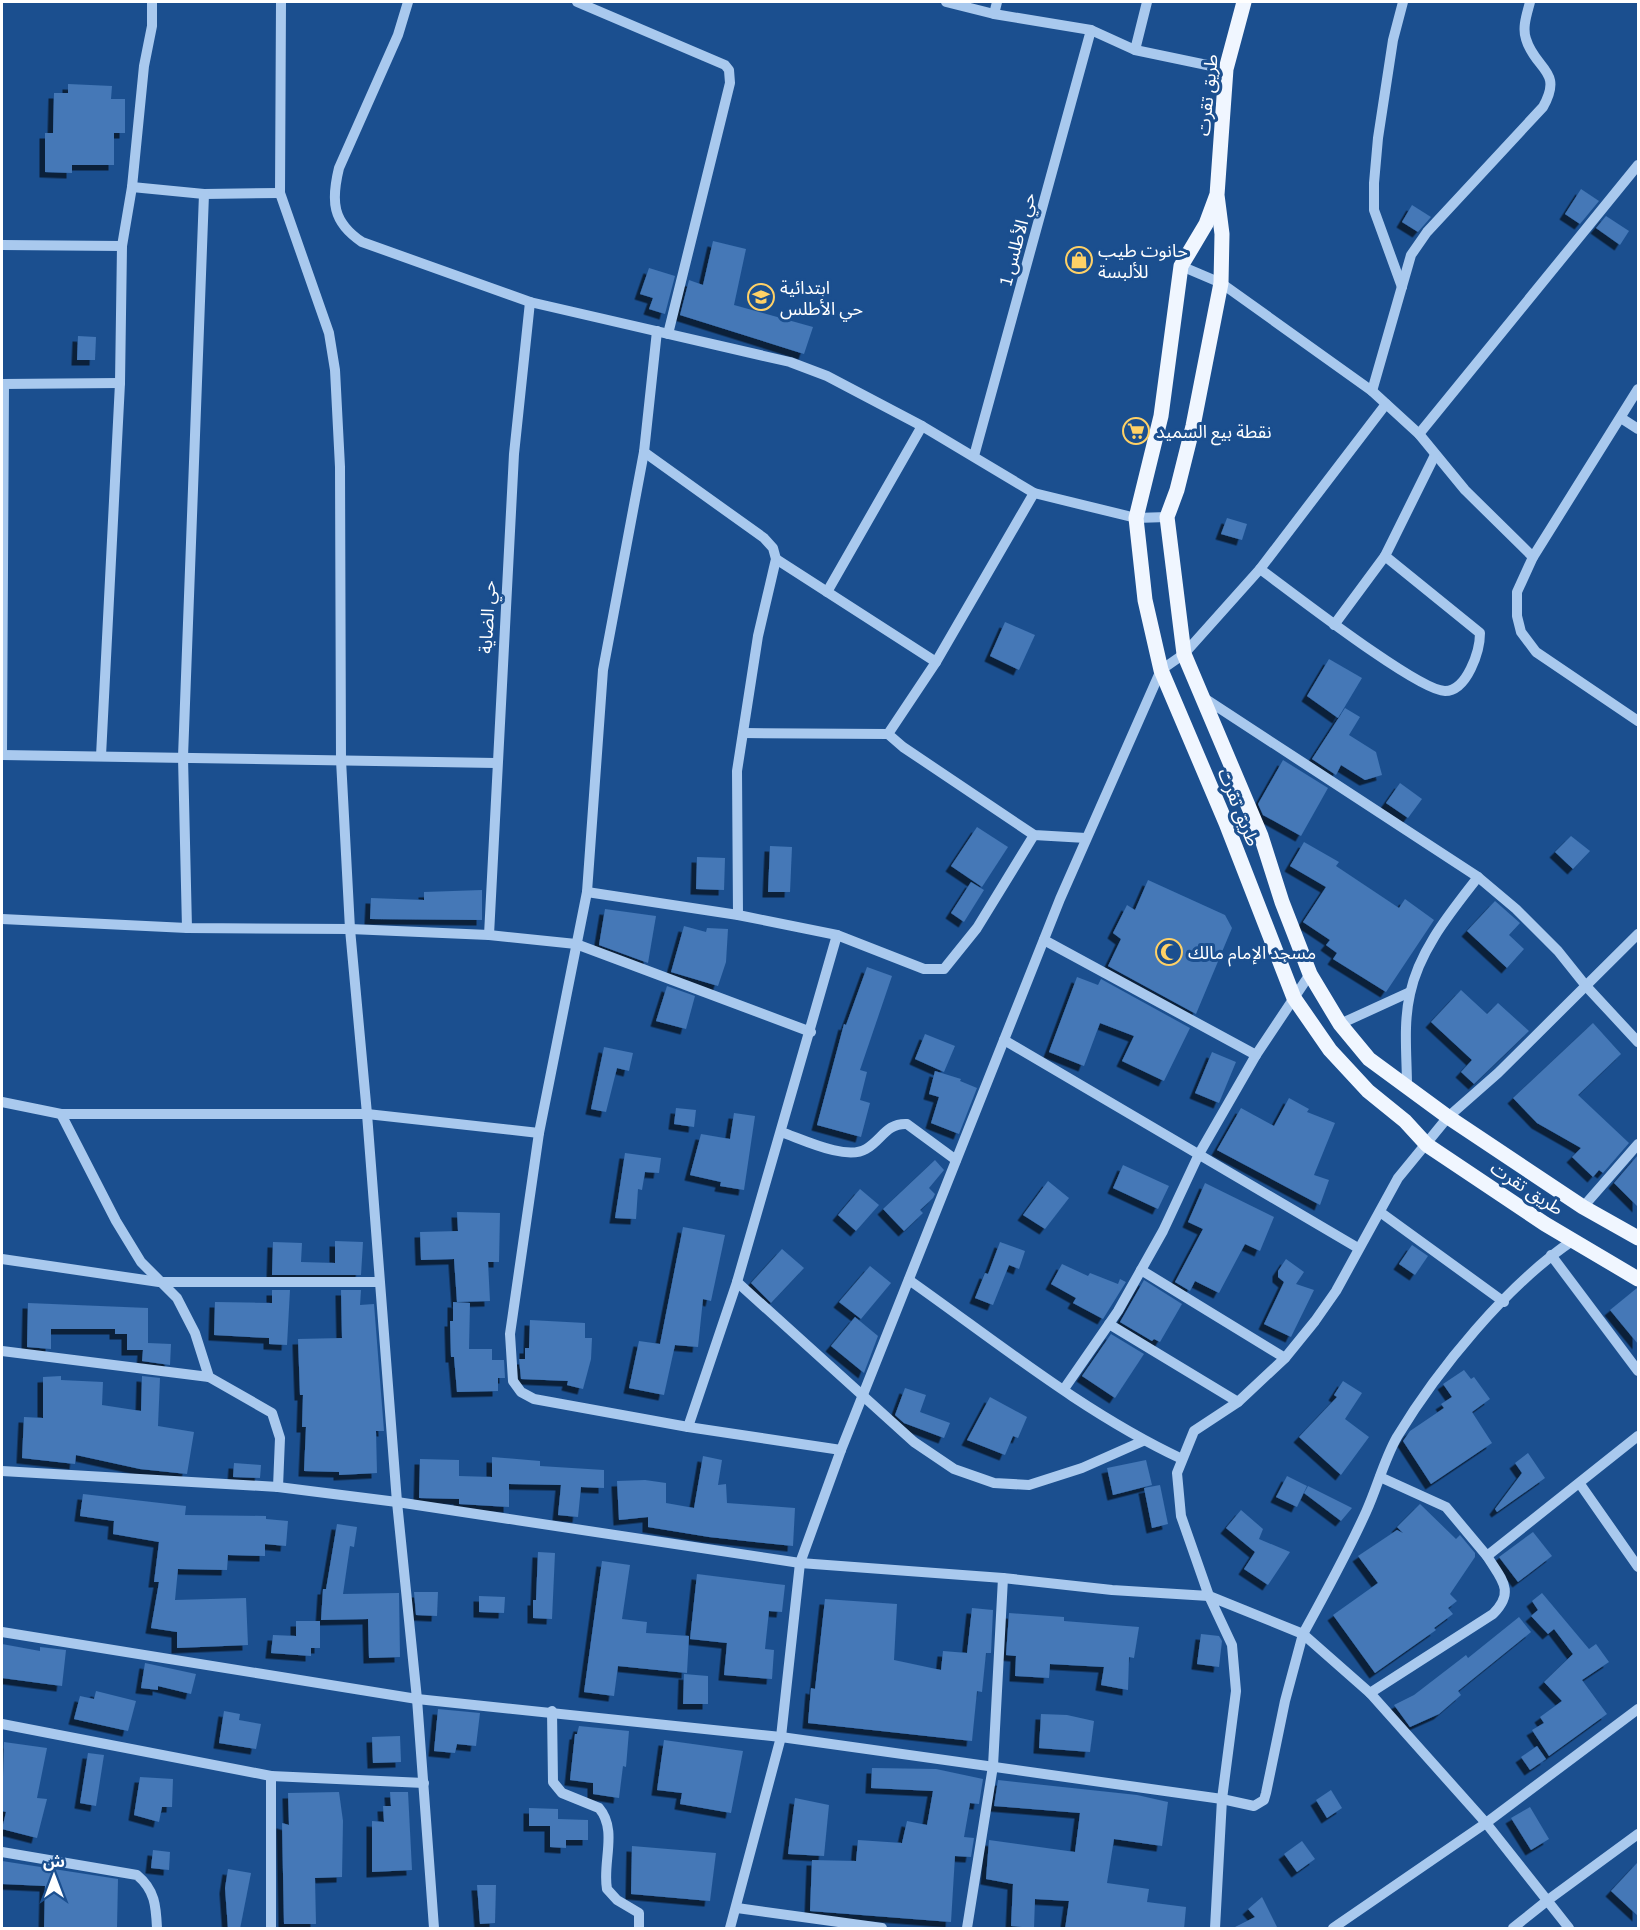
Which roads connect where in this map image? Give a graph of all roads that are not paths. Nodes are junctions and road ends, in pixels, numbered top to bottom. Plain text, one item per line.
1 (152, 2) edge
2 (281, 2) edge
3 (408, 2) edge
4 (577, 2) edge
5 (946, 2) edge
6 (997, 2) edge
7 (1147, 2) edge
8 (1244, 2) edge
9 (1402, 2) edge
10 (1530, 2) edge
11 (994, 14) junction
12 (1091, 30) junction
13 (1135, 50) junction
14 (1226, 69) junction
15 (1638, 165) edge
16 (132, 187) junction
17 (204, 194) junction
18 (280, 194) junction
19 (1217, 195) junction
20 (2, 245) edge
21 (122, 246) junction
22 (1181, 267) junction
23 (1221, 283) junction
24 (1402, 288) junction
25 (530, 302) junction
26 (663, 332) junction
27 (120, 383) junction
28 (3, 384) edge
29 (1638, 389) edge
30 (1372, 390) junction
31 (1386, 404) junction
32 (1620, 418) junction
33 (922, 426) junction
34 (1638, 429) edge
35 (1419, 434) junction
36 (644, 452) junction
37 (1435, 455) junction
38 (974, 456) junction
39 (1034, 493) junction
40 (1167, 517) junction
41 (1136, 518) junction
42 (1385, 556) junction
43 (1533, 557) junction
44 (776, 559) junction
45 (1260, 569) junction
46 (827, 592) junction
47 (1334, 625) junction
48 (1184, 654) junction
49 (936, 662) junction
50 (1161, 670) junction
51 (1204, 698) junction
52 (1638, 721) edge
53 (743, 733) junction
54 (888, 734) junction
55 (2, 755) edge
56 (101, 756) junction
57 (183, 758) junction
58 (341, 760) junction
59 (496, 763) junction
60 (1034, 835) junction
61 (1086, 838) junction
62 (1478, 877) junction
63 (587, 892) junction
64 (738, 915) junction
65 (2, 919) edge
66 (187, 928) junction
67 (350, 929) junction
68 (1638, 934) edge
69 (489, 935) junction
70 (837, 935) junction
71 (1044, 940) junction
72 (576, 944) junction
73 (1310, 974) junction
74 (1586, 986) junction
75 (1410, 992) junction
76 (1294, 998) junction
77 (1340, 1024) junction
78 (811, 1032) junction
79 (1004, 1040) junction
80 (1638, 1042) edge
81 (1256, 1054) junction
82 (1407, 1087) junction
83 (2, 1102) edge
84 (61, 1113) junction
85 (367, 1114) junction
86 (1448, 1117) junction
87 (781, 1132) junction
88 (538, 1133) junction
89 (1638, 1144) edge
90 (1426, 1145) junction
91 (1199, 1154) junction
92 (956, 1160) junction
93 (1583, 1207) junction
94 (1380, 1212) junction
95 (1638, 1238) edge
96 (1572, 1241) junction
97 (1358, 1248) junction
98 (1551, 1255) junction
99 (2, 1259) edge
100 (1141, 1270) junction
101 (909, 1280) junction
102 (1638, 1280) edge
103 (159, 1282) junction
104 (378, 1282) junction
105 (737, 1282) junction
106 (1504, 1302) junction
107 (1109, 1324) junction
108 (2, 1351) edge
109 (1285, 1358) junction
110 (1638, 1371) edge
111 (209, 1377) junction
112 (1064, 1389) junction
113 (862, 1396) junction
114 (1238, 1402) junction
115 (688, 1427) junction
116 (1638, 1436) edge
117 (1143, 1441) junction
118 (841, 1450) junction
119 (1182, 1459) junction
120 (2, 1471) edge
121 (1380, 1477) junction
122 (1580, 1484) junction
123 (278, 1487) junction
124 (397, 1502) junction
125 (1487, 1556) junction
126 (800, 1563) junction
127 (1638, 1567) edge
128 (1004, 1578) junction
129 (1209, 1596) junction
130 (2, 1632) edge
131 (1303, 1634) junction
132 (1370, 1693) junction
133 (417, 1699) junction
134 (1638, 1709) edge
135 (552, 1711) junction
136 (2, 1724) edge
137 (781, 1737) junction
138 (993, 1766) junction
139 (271, 1776) junction
140 (424, 1783) junction
141 (1222, 1799) junction
142 (1486, 1823) junction
143 (1638, 1834) edge
144 (2, 1852) edge
145 (1548, 1900) junction
146 (737, 1908) junction
147 (157, 1929) edge
148 (271, 1929) edge
149 (434, 1929) edge
150 (639, 1929) edge
151 (730, 1929) edge
152 (882, 1929) edge
153 (967, 1929) edge
154 (1215, 1929) edge
155 (1333, 1929) edge
156 (1513, 1929) edge
157 (1569, 1929) edge

1 - 16 street
2 - 18 street
3 - 25 street
4 - 26 street
5 - 11 street
6 - 11 street
7 - 13 street
8 - 14 main road, طريق تقرت
9 - 24 street
10 - 24 street
11 - 12 street
12 - 13 street
12 - 38 street, حي الأطلس 1
13 - 14 street
14 - 19 main road, طريق تقرت
15 - 35 street
16 - 17 street
16 - 21 street
17 - 18 street
17 - 57 street
18 - 58 street
19 - 22 main road, طريق تقرت
19 - 23 main road, طريق تقرت
20 - 21 street
21 - 27 street
22 - 23 street
22 - 41 main road, طريق تقرت
23 - 30 street
23 - 40 main road, طريق تقرت
24 - 30 street
25 - 26 street
25 - 59 street, حي الضاية
26 - 33 street
26 - 36 street
27 - 28 street
27 - 56 street
28 - 55 street
29 - 32 street
30 - 31 street
31 - 35 street
31 - 45 street
32 - 34 street
32 - 43 street
33 - 38 street
33 - 46 street
35 - 37 street
36 - 44 street
36 - 63 street
37 - 42 street
37 - 43 street
38 - 39 street
39 - 41 street
39 - 49 street
40 - 41 street
40 - 48 main road, طريق تقرت
41 - 50 main road, طريق تقرت
42 - 47 street
42 - 47 street
43 - 52 street
44 - 46 street
44 - 53 street
45 - 47 street
45 - 48 street
46 - 49 street
48 - 50 street
48 - 51 main road, طريق تقرت
49 - 54 street
50 - 61 street
50 - 76 main road, طريق تقرت
51 - 62 street
51 - 73 main road, طريق تقرت
53 - 54 street
53 - 64 street
54 - 60 street
55 - 56 street
56 - 57 street
57 - 58 street
57 - 66 street
58 - 59 street
58 - 67 street
59 - 69 street, حي الضاية
60 - 61 street
60 - 70 street
61 - 71 street
62 - 74 street
62 - 75 street
63 - 64 street
63 - 72 street
64 - 70 street
65 - 66 street
66 - 67 street
67 - 69 street
67 - 85 street
68 - 74 street
69 - 72 street
70 - 78 street
71 - 79 street
71 - 81 street
72 - 78 street
72 - 88 street
73 - 76 street
73 - 77 main road, طريق تقرت
74 - 80 street
74 - 86 street
75 - 77 street
75 - 82 street
76 - 81 street
76 - 90 main road, طريق تقرت
77 - 82 main road, طريق تقرت
78 - 87 street
79 - 91 street
79 - 92 street
81 - 91 street
82 - 86 main road, طريق تقرت
83 - 84 street
84 - 85 street
84 - 103 street
85 - 88 street
85 - 104 street
86 - 90 street
86 - 93 main road, طريق تقرت
87 - 92 street
87 - 105 street
88 - 115 street
89 - 93 street
90 - 94 street
90 - 96 main road, طريق تقرت
91 - 97 street
91 - 100 street
92 - 101 street
93 - 95 main road, طريق تقرت
94 - 97 street
94 - 106 street
96 - 98 street
96 - 102 main road, طريق تقرت
97 - 109 street
98 - 106 street
98 - 110 street
99 - 103 street
100 - 107 street
100 - 109 street
101 - 112 street
101 - 113 street
103 - 104 street
103 - 111 street
104 - 124 street
105 - 113 street
105 - 115 street
106 - 121 street
107 - 112 street
107 - 114 street
108 - 111 street
109 - 114 street
111 - 123 street
112 - 117 street
113 - 117 street
113 - 118 street
114 - 119 street
115 - 118 street
116 - 122 street
117 - 119 street
118 - 126 street
119 - 129 street
120 - 123 street
121 - 125 street
121 - 131 street
122 - 125 street
122 - 127 street
123 - 124 street
124 - 126 street
124 - 133 street
125 - 132 street
126 - 128 street
126 - 137 street
128 - 129 street
128 - 138 street
129 - 131 street
129 - 141 street
130 - 133 street
131 - 132 street
131 - 141 street
132 - 142 street
133 - 135 street
133 - 140 street
134 - 142 street
135 - 137 street
135 - 150 street
136 - 139 street
137 - 138 street
137 - 146 street
138 - 141 street
138 - 153 street
139 - 140 street
139 - 148 street
140 - 149 street
141 - 154 street
142 - 145 street
142 - 155 street
143 - 145 street
144 - 147 street
145 - 156 street
145 - 157 street
146 - 151 street
146 - 152 street

